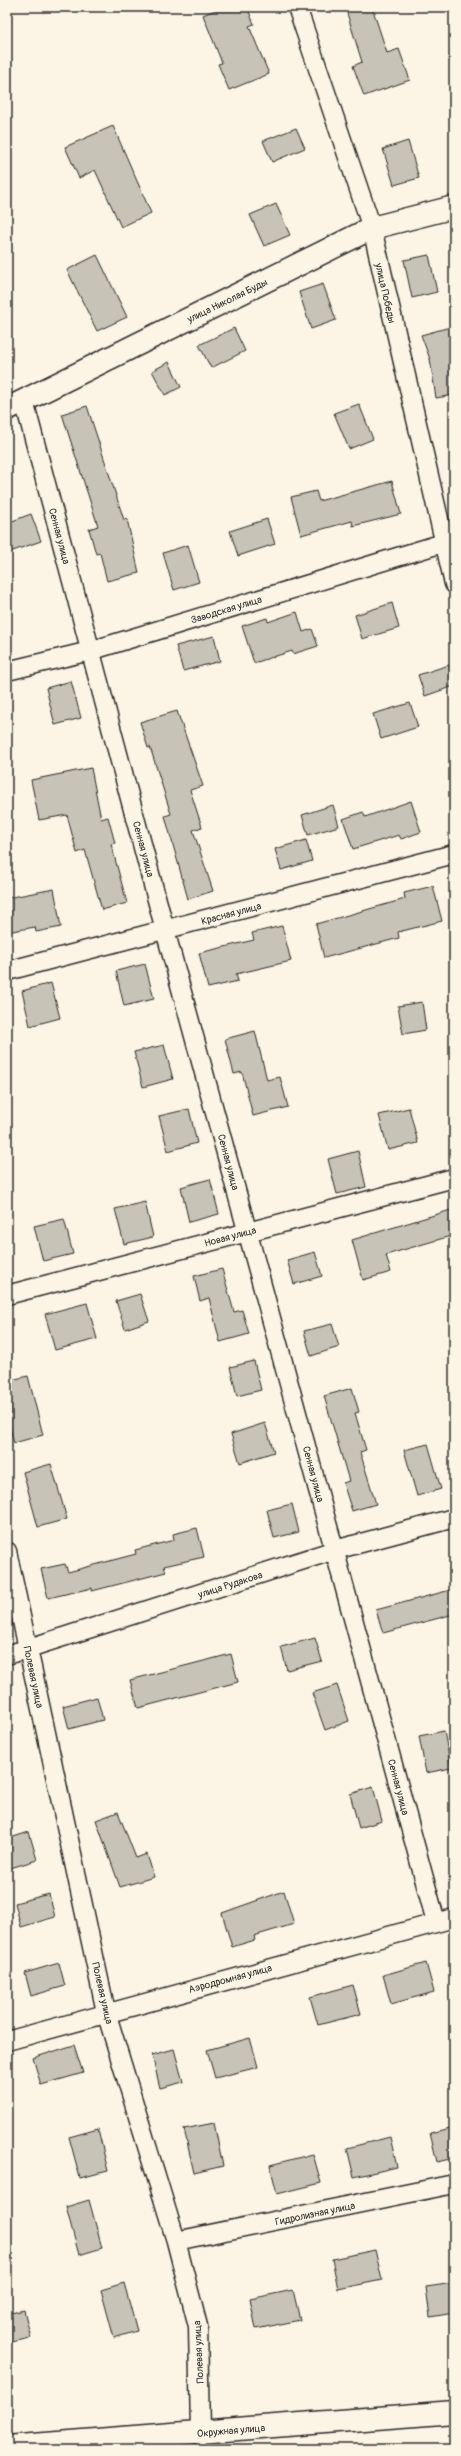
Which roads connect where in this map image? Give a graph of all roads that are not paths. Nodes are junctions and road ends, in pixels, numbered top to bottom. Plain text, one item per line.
1 (300, 9) edge
2 (454, 207) edge
3 (372, 228) junction
4 (16, 405) edge
5 (443, 543) junction
6 (454, 584) edge
7 (90, 651) junction
8 (7, 671) edge
9 (454, 854) edge
10 (165, 930) junction
11 (7, 971) edge
12 (454, 1178) edge
13 (248, 1232) junction
14 (7, 1295) edge
15 (454, 1518) edge
16 (335, 1550) junction
17 (7, 1551) edge
18 (28, 1650) junction
19 (7, 1655) edge
20 (454, 1918) edge
21 (436, 1922) junction
22 (106, 2012) junction
23 (7, 2041) edge
24 (454, 2184) edge
25 (176, 2241) junction
26 (454, 2412) edge
27 (201, 2441) edge
28 (18, 2448) edge

1 - 3 street, улица Победы
2 - 3 street, улица Николая Буды
3 - 4 street, улица Николая Буды
3 - 5 street, улица Победы
4 - 7 street, Сенная улица
5 - 6 street, улица Победы
5 - 7 street, Заводская улица
7 - 8 street, Заводская улица
7 - 10 street, Сенная улица
9 - 10 street, Красная улица
10 - 11 street, Красная улица
10 - 13 street, Сенная улица
12 - 13 street, Новая улица
13 - 14 street, Новая улица
13 - 16 street, Сенная улица
15 - 16 street, улица Рудакова
16 - 18 street, улица Рудакова
16 - 21 street, Сенная улица
17 - 18 street, Полевая улица
18 - 19 street, улица Рудакова
18 - 22 street, Полевая улица
20 - 21 street, Аэродромная улица
21 - 22 street, Аэродромная улица
22 - 23 street, Аэродромная улица
22 - 25 street, Полевая улица
24 - 25 street, Гидролизная улица
25 - 27 street, Полевая улица
26 - 27 street, Окружная улица
27 - 28 street, Окружная улица

